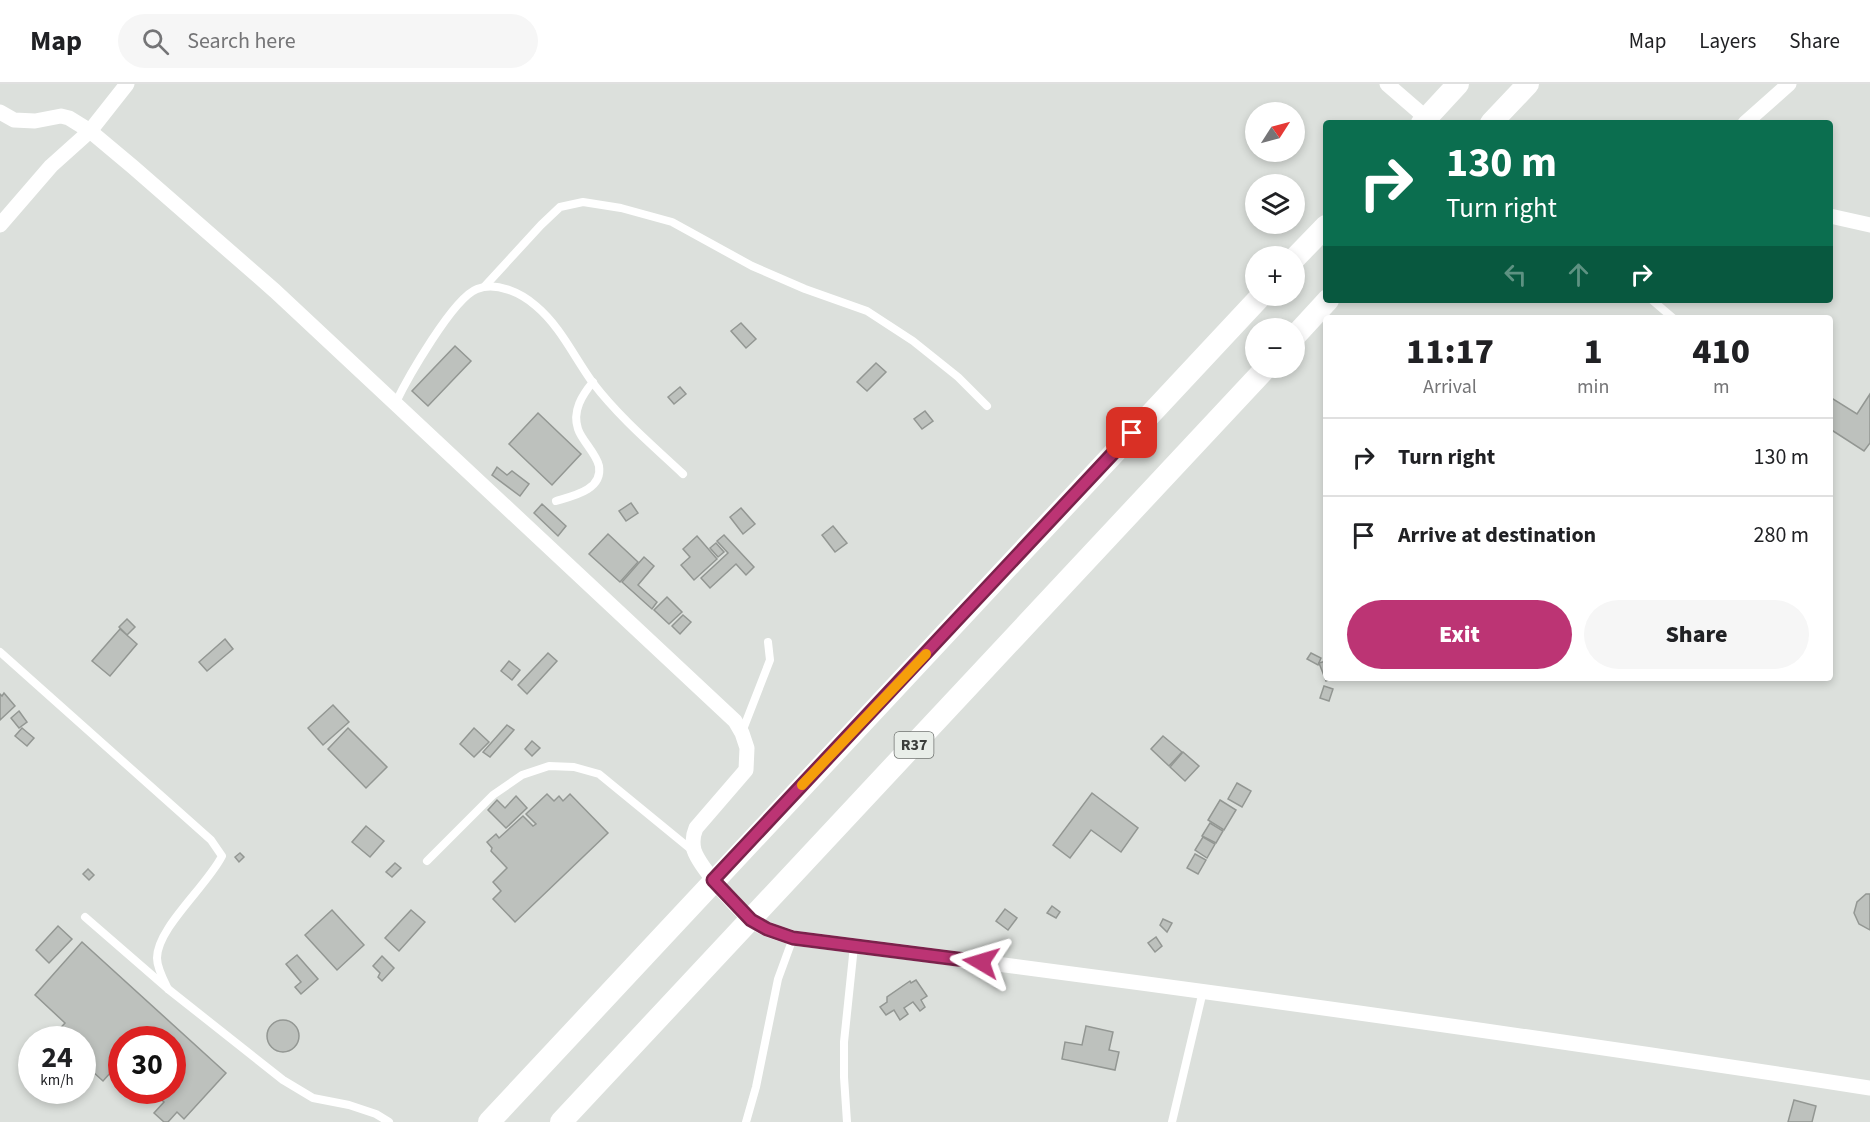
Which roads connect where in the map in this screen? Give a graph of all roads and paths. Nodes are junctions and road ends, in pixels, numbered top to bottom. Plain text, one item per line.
1 (128, 84) edge
2 (1387, 84) edge
3 (1458, 84) edge
4 (1528, 84) edge
5 (1789, 84) edge
6 (0, 112) edge
7 (1426, 120) edge
8 (1428, 120) edge
9 (1494, 120) edge
10 (1748, 120) edge
11 (90, 131) junction
12 (1833, 217) edge
13 (0, 225) edge
14 (1870, 225) edge
15 (1323, 229) edge
16 (1305, 248) edge
17 (485, 286) junction
18 (1325, 303) edge
19 (1656, 303) edge
20 (1252, 306) edge
21 (1670, 315) edge
22 (1305, 325) edge
23 (1257, 378) edge
24 (593, 382) junction
25 (395, 404) junction
26 (987, 406) dead end
27 (683, 474) dead end
28 (556, 501) dead end
29 (768, 642) dead end
30 (0, 652) edge
31 (742, 733) junction
32 (694, 852) junction
33 (427, 861) dead end
34 (713, 880) junction
35 (84, 917) dead end
36 (751, 920) junction
37 (793, 938) junction
38 (854, 946) junction
39 (168, 989) junction
40 (1203, 992) junction
41 (1870, 1088) edge
42 (389, 1122) edge
43 (489, 1122) edge
44 (561, 1122) edge
45 (746, 1122) edge
46 (847, 1122) edge
47 (1172, 1122) edge

1 - 11 street
2 - 7 street
3 - 8 main road
4 - 9 main road
5 - 10 street
6 - 11 street
11 - 13 street
11 - 25 street
12 - 14 street
15 - 16 main road
17 - 24 lane
17 - 25 lane
17 - 26 lane
18 - 22 main road
19 - 21 lane
20 - 34 main road
23 - 36 main road, R37
24 - 27 lane
24 - 28 lane
25 - 31 street
29 - 31 lane
30 - 39 lane
31 - 32 street
32 - 33 lane
32 - 34 street
34 - 36 street
34 - 43 main road
35 - 39 lane
36 - 37 street
36 - 44 main road, R37
37 - 38 street
37 - 45 lane
38 - 40 street
38 - 46 lane
39 - 42 lane
40 - 41 street
40 - 47 lane

